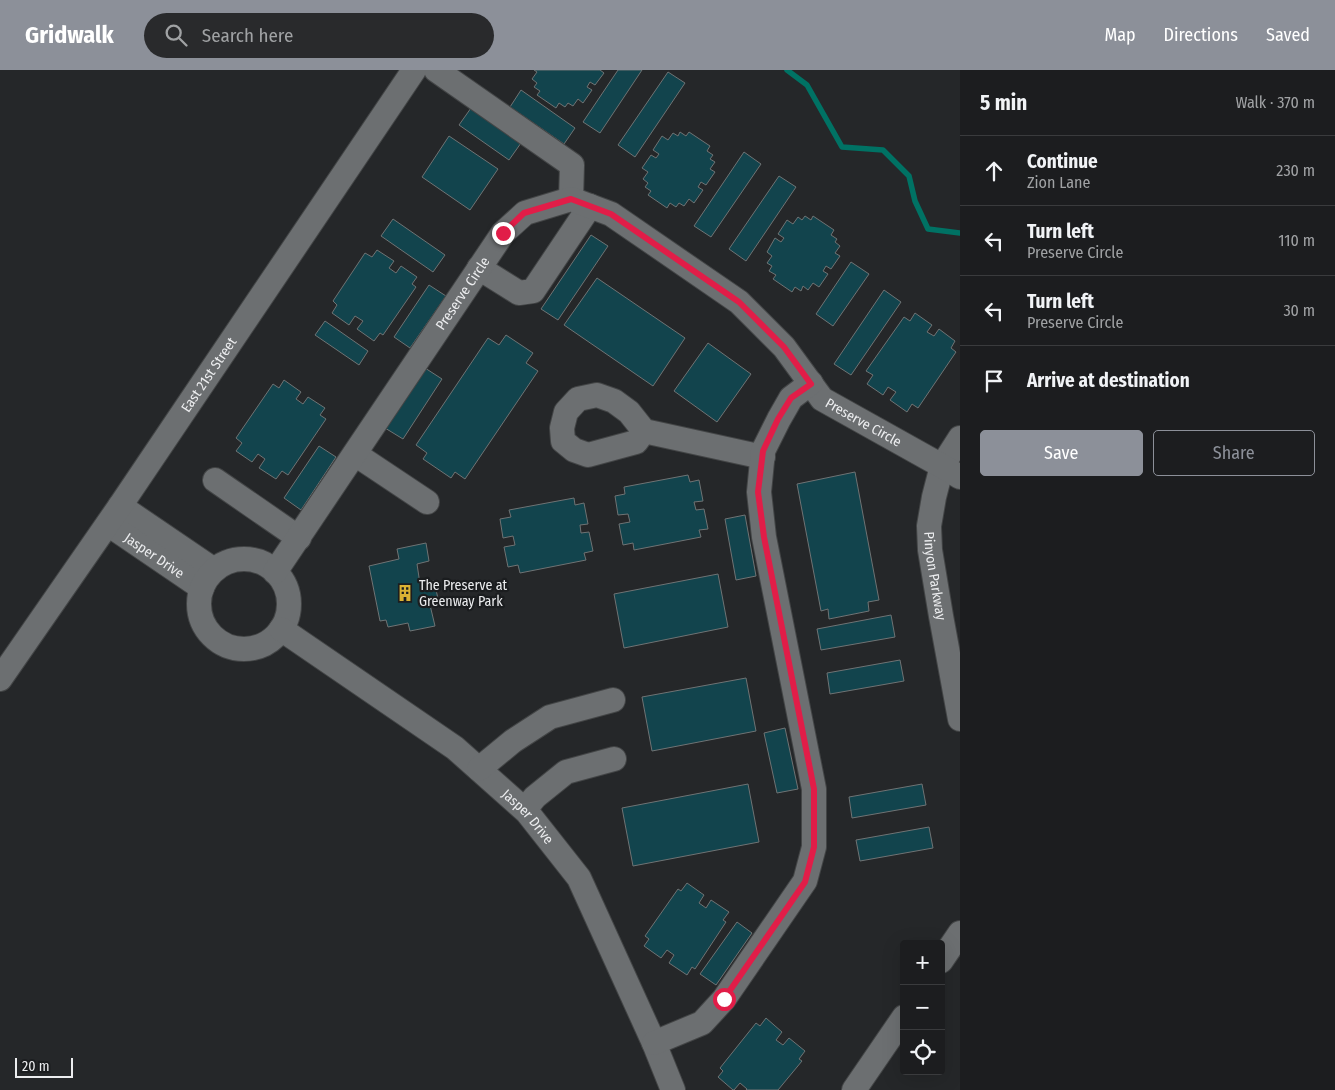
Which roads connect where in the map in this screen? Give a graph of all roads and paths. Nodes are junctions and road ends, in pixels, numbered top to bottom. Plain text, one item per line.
1 (414, 70) edge
2 (436, 70) edge
3 (580, 203) junction
4 (479, 268) junction
5 (811, 384) junction
6 (644, 431) dead end
7 (960, 438) edge
8 (355, 454) junction
9 (763, 457) junction
10 (951, 472) edge
11 (215, 480) dead end
12 (427, 502) dead end
13 (114, 515) junction
14 (299, 538) junction
15 (275, 572) junction
16 (208, 579) junction
17 (281, 630) junction
18 (0, 679) edge
19 (613, 700) dead end
20 (960, 719) edge
21 (614, 759) dead end
22 (479, 769) junction
23 (525, 809) junction
24 (960, 933) edge
25 (945, 955) edge
26 (900, 1023) edge
27 (654, 1043) junction
28 (673, 1090) edge
29 (854, 1090) edge

1 - 13 street, East 21st Street
2 - 3 street
3 - 4 street, Preserve Circle
3 - 4 street
3 - 5 street, Preserve Circle
4 - 8 street, Preserve Circle
5 - 9 street
5 - 10 street, Preserve Circle
6 - 9 street
7 - 10 street, Pinyon Parkway
8 - 12 street
8 - 14 street, Preserve Circle
9 - 27 street
10 - 20 street, Pinyon Parkway
11 - 14 street
13 - 16 street, Jasper Drive
13 - 18 street, East 21st Street
14 - 15 street, Preserve Circle
15 - 16 street
15 - 17 street
16 - 17 street
17 - 22 street, Jasper Drive
19 - 22 street
21 - 23 street
22 - 23 street, Jasper Drive
23 - 27 street, Jasper Drive
24 - 25 street
26 - 29 street
27 - 28 street, Jasper Drive

